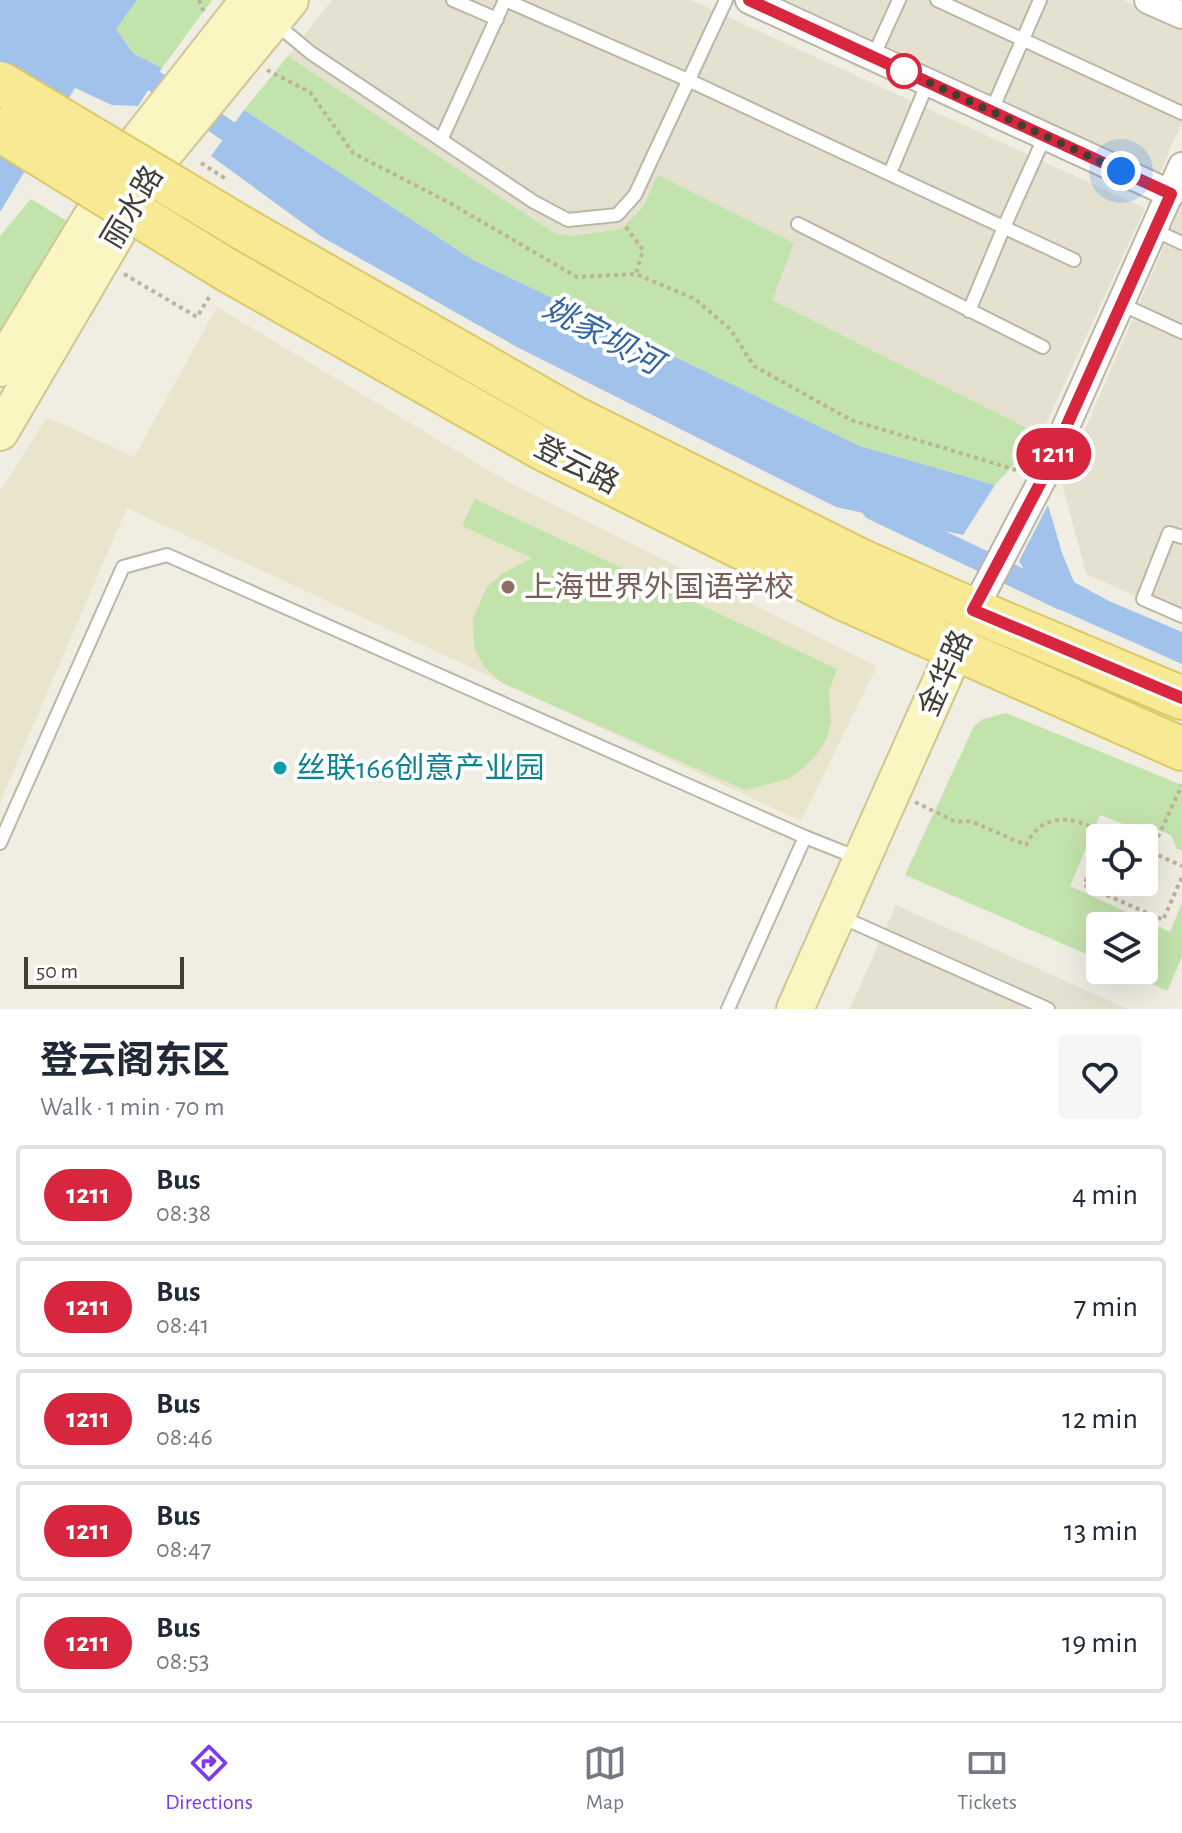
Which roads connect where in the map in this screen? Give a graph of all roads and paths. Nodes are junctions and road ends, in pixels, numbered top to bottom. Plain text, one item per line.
1 (453, 0) edge
2 (505, 0) edge
3 (726, 0) edge
4 (749, 0) edge
5 (899, 0) edge
6 (937, 0) edge
7 (1040, 0) edge
8 (1148, 0) edge
9 (271, 7) edge
10 (1182, 15) edge
11 (497, 19) junction
12 (1022, 39) junction
13 (232, 47) junction
14 (873, 57) junction
15 (688, 80) junction
16 (928, 82) junction
17 (0, 83) edge
18 (991, 112) junction
19 (1182, 113) edge
20 (0, 130) edge
21 (1045, 136) junction
22 (441, 140) junction
23 (149, 150) junction
24 (1182, 166) edge
25 (890, 173) junction
26 (1171, 194) junction
27 (617, 215) junction
28 (798, 224) dead end
29 (1004, 227) junction
30 (1154, 230) junction
31 (1182, 243) edge
32 (1074, 260) dead end
33 (227, 270) junction
34 (122, 272) dead end
35 (636, 274) junction
36 (1121, 304) junction
37 (969, 311) junction
38 (1182, 332) edge
39 (1043, 347) dead end
40 (0, 368) edge
41 (0, 432) edge
42 (1043, 478) junction
43 (1182, 537) edge
44 (981, 595) junction
45 (1182, 616) edge
46 (956, 648) junction
47 (1182, 698) edge
48 (1182, 749) edge
49 (1182, 785) edge
50 (892, 791) junction
51 (1086, 826) edge
52 (805, 837) junction
53 (1158, 837) edge
54 (0, 843) edge
55 (1158, 855) edge
56 (861, 859) junction
57 (1182, 866) edge
58 (1182, 877) edge
59 (1109, 896) edge
60 (837, 915) junction
61 (728, 1009) edge
62 (795, 1009) edge
63 (1048, 1009) edge

1 - 11 lane
2 - 11 lane
2 - 15 lane
3 - 15 lane
4 - 14 street
5 - 14 lane
6 - 12 lane
7 - 12 lane
8 - 10 street
9 - 13 main road, 丽水路
9 - 22 lane
11 - 22 lane
12 - 18 lane
12 - 19 lane
13 - 23 main road, 丽水路
13 - 35 path
14 - 16 street
15 - 25 lane
15 - 27 lane
16 - 18 street
16 - 25 lane
17 - 44 main road, 登云路, bridge
18 - 21 street
20 - 33 main road, 登云路, bridge
21 - 26 street
21 - 29 lane
22 - 27 lane
23 - 40 main road, 丽水路
23 - 41 main road, 丽水路
24 - 26 street, 金华路
25 - 29 lane
26 - 30 street, 金华路
27 - 35 path
28 - 37 lane
29 - 32 lane
29 - 37 lane
30 - 31 lane
30 - 36 street, 金华路
33 - 34 path
33 - 46 main road, 登云路, bridge
35 - 42 path
36 - 38 lane
36 - 42 street, 金华路
37 - 39 lane
42 - 44 street, 金华路
43 - 45 lane
44 - 46 street, 金华路
44 - 47 main road, 登云路
46 - 48 main road, 登云路
46 - 50 main road, 金华路
49 - 53 path
50 - 51 path
50 - 56 main road, 金华路
52 - 54 lane
52 - 56 lane
52 - 61 lane
55 - 57 path
56 - 60 main road, 金华路
58 - 59 path
60 - 62 main road, 金华路
60 - 63 lane

